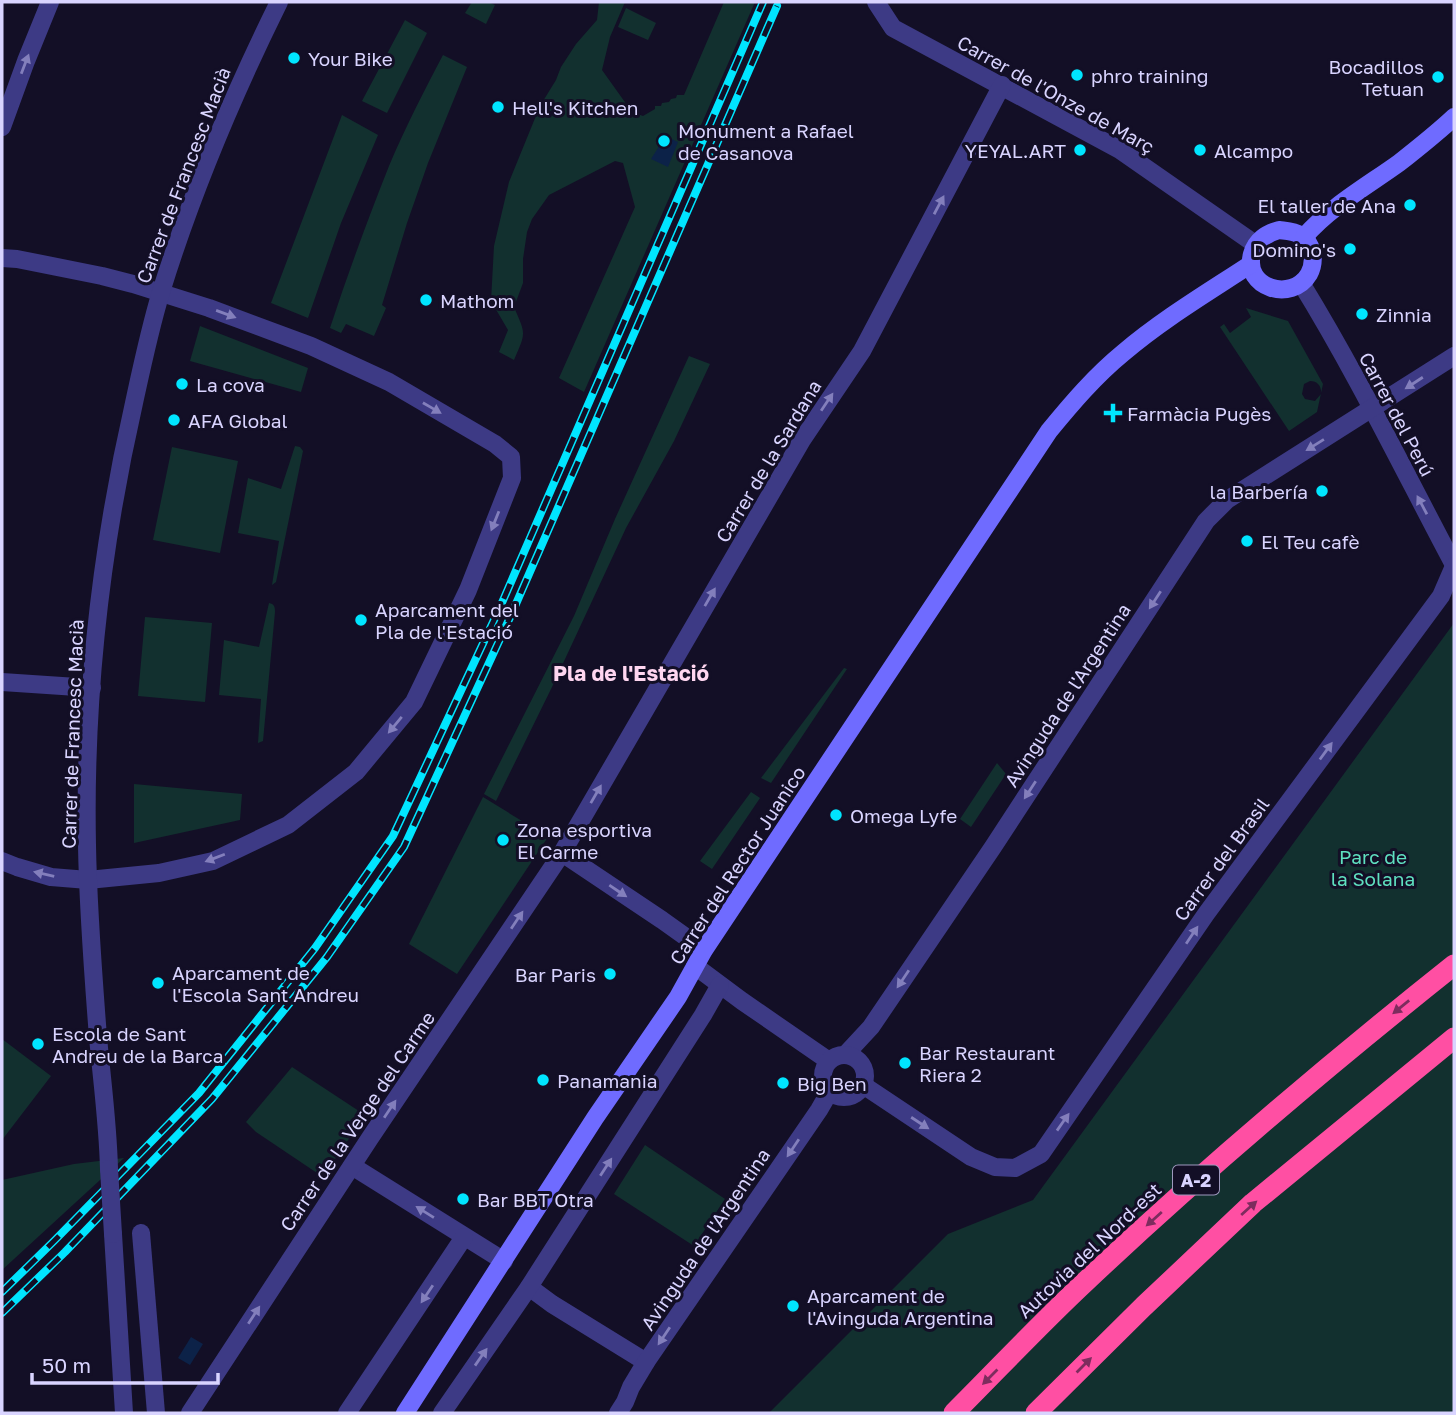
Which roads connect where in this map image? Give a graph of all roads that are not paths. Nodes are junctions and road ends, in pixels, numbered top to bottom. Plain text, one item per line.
1 (50, 2) edge
2 (279, 2) edge
3 (876, 2) edge
4 (1002, 85) junction
5 (1454, 117) edge
6 (2, 127) edge
7 (1304, 237) junction
8 (1255, 244) junction
9 (2, 258) edge
10 (1251, 264) junction
11 (1301, 283) junction
12 (161, 293) junction
13 (1454, 356) edge
14 (1373, 409) junction
15 (1454, 566) edge
16 (2, 682) edge
17 (92, 688) junction
18 (562, 853) junction
19 (2, 861) edge
20 (88, 880) junction
21 (704, 950) junction
22 (1454, 965) edge
23 (695, 966) junction
24 (720, 985) junction
25 (1454, 1038) edge
26 (837, 1058) junction
27 (863, 1085) junction
28 (830, 1091) junction
29 (352, 1166) junction
30 (141, 1233) dead end
31 (464, 1237) junction
32 (504, 1261) junction
33 (529, 1287) junction
34 (646, 1362) junction
35 (124, 1413) edge
36 (156, 1413) edge
37 (190, 1413) edge
38 (347, 1413) edge
39 (405, 1413) edge
40 (442, 1413) edge
41 (618, 1413) edge
42 (954, 1413) edge
43 (1036, 1413) edge

6 -> 1 street
2 - 12 street, Carrer de Francesc Macià
3 - 4 street, Carrer de l'Onze de Març
4 - 8 street, Carrer de l'Onze de Març
18 -> 4 street, Carrer de la Sardana
5 - 7 main road
7 - 8 main road
7 - 11 main road
8 - 10 main road
9 - 12 street
10 - 11 main road
10 - 21 main road, Carrer del Rector Juanico
11 - 14 street, Carrer del Perú
12 - 17 street, Carrer de Francesc Macià
12 -> 20 street
13 -> 14 street, Avinguda de l'Argentina
15 -> 14 street, Carrer del Perú
14 -> 26 street, Avinguda de l'Argentina
27 -> 15 street, Carrer del Brasil
16 - 17 street
17 - 20 street, Carrer de Francesc Macià
18 -> 21 street
29 -> 18 street, Carrer de la Verge del Carme
20 -> 19 street
20 - 35 street, Carrer de Francesc Macià, bridge
21 - 23 main road, Carrer del Rector Juanico
22 -> 42 highway, Autovia del Nord-est / A-2
23 - 24 street
23 - 32 main road, Carrer del Rector Juanico
24 - 26 street
33 -> 24 street
43 -> 25 highway
26 - 27 street
26 - 28 street
27 - 28 street
28 -> 34 street, Avinguda de l'Argentina
31 -> 29 street
37 -> 29 street, Carrer de la Verge del Carme
30 - 36 street
31 - 32 street
31 -> 38 street
32 - 39 main road, Carrer del Rector Juanico
33 - 34 street
40 -> 33 street
34 - 41 street, Avinguda de l'Argentina

